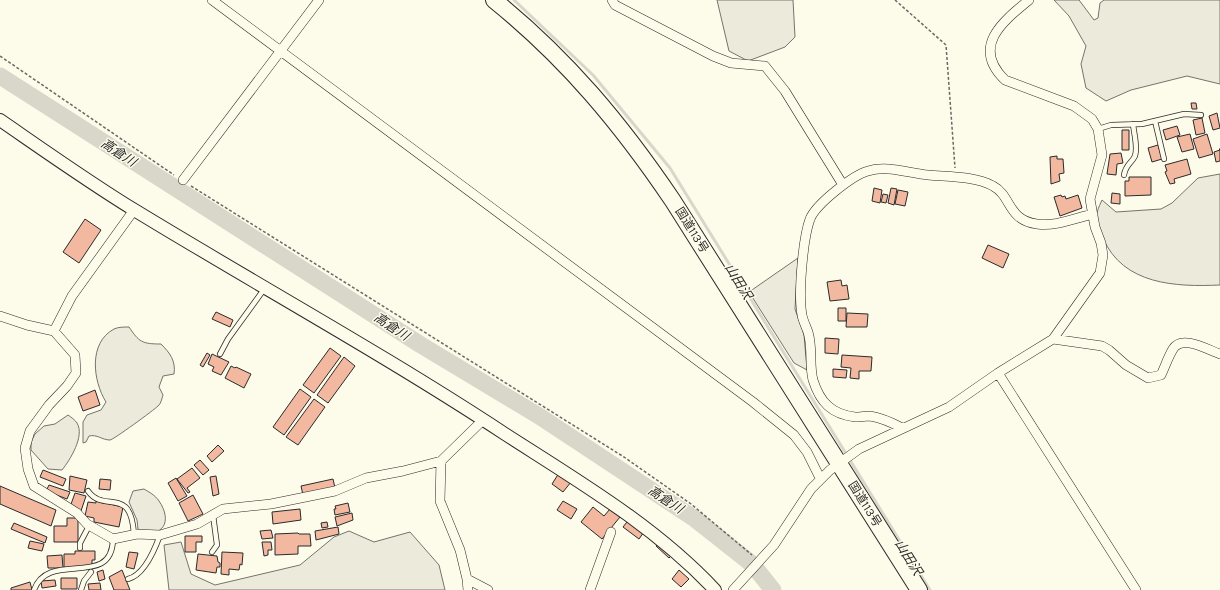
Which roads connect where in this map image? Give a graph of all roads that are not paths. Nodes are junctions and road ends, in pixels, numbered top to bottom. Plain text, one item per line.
1 (212, 0) edge
2 (319, 0) edge
3 (494, 0) edge
4 (612, 0) edge
5 (1029, 0) edge
6 (280, 52) junction
7 (1201, 115) dead end
8 (0, 120) edge
9 (1155, 121) junction
10 (1133, 124) junction
11 (1098, 129) junction
12 (1164, 159) dead end
13 (1124, 174) dead end
14 (183, 180) road end
15 (843, 185) junction
16 (134, 210) junction
17 (1093, 214) junction
18 (265, 288) junction
19 (0, 316) edge
20 (54, 331) junction
21 (1053, 339) junction
22 (220, 354) dead end
23 (1220, 354) edge
24 (998, 372) junction
25 (483, 420) junction
26 (902, 428) junction
27 (441, 461) junction
28 (840, 463) junction
29 (820, 478) junction
30 (88, 491) dead end
31 (213, 515) junction
32 (89, 526) junction
33 (611, 532) dead end
34 (134, 534) junction
35 (160, 535) junction
36 (113, 539) junction
37 (80, 548) dead end
38 (212, 552) dead end
39 (91, 572) junction
40 (128, 579) dead end
41 (468, 579) junction
42 (34, 590) edge
43 (81, 590) edge
44 (468, 590) edge
45 (488, 590) edge
46 (590, 590) edge
47 (715, 590) edge
48 (733, 590) edge
49 (919, 590) edge
50 (1136, 590) edge

1 - 6 street
2 - 6 street
3 - 28 highway, 国道113号
4 - 15 street
5 - 11 street
6 - 14 street
6 - 29 street
7 - 9 lane
8 - 16 street
9 - 10 lane
9 - 12 lane
10 - 11 lane
10 - 13 lane
11 - 17 street
15 - 17 street
15 - 26 street
16 - 18 street
16 - 20 street
17 - 21 street
18 - 22 lane
18 - 25 street
19 - 20 street
20 - 32 street
21 - 23 street
21 - 24 street
24 - 26 street
24 - 50 street
25 - 27 street
25 - 47 street
26 - 28 street
27 - 31 street
27 - 41 street
28 - 29 street
28 - 49 highway, 国道113号
29 - 48 street
30 - 34 lane
31 - 35 street
31 - 38 lane
32 - 36 street
32 - 37 lane
33 - 46 street
34 - 35 street
34 - 36 street
35 - 40 lane
36 - 39 lane
39 - 42 lane
39 - 43 lane
41 - 44 street
41 - 45 street

